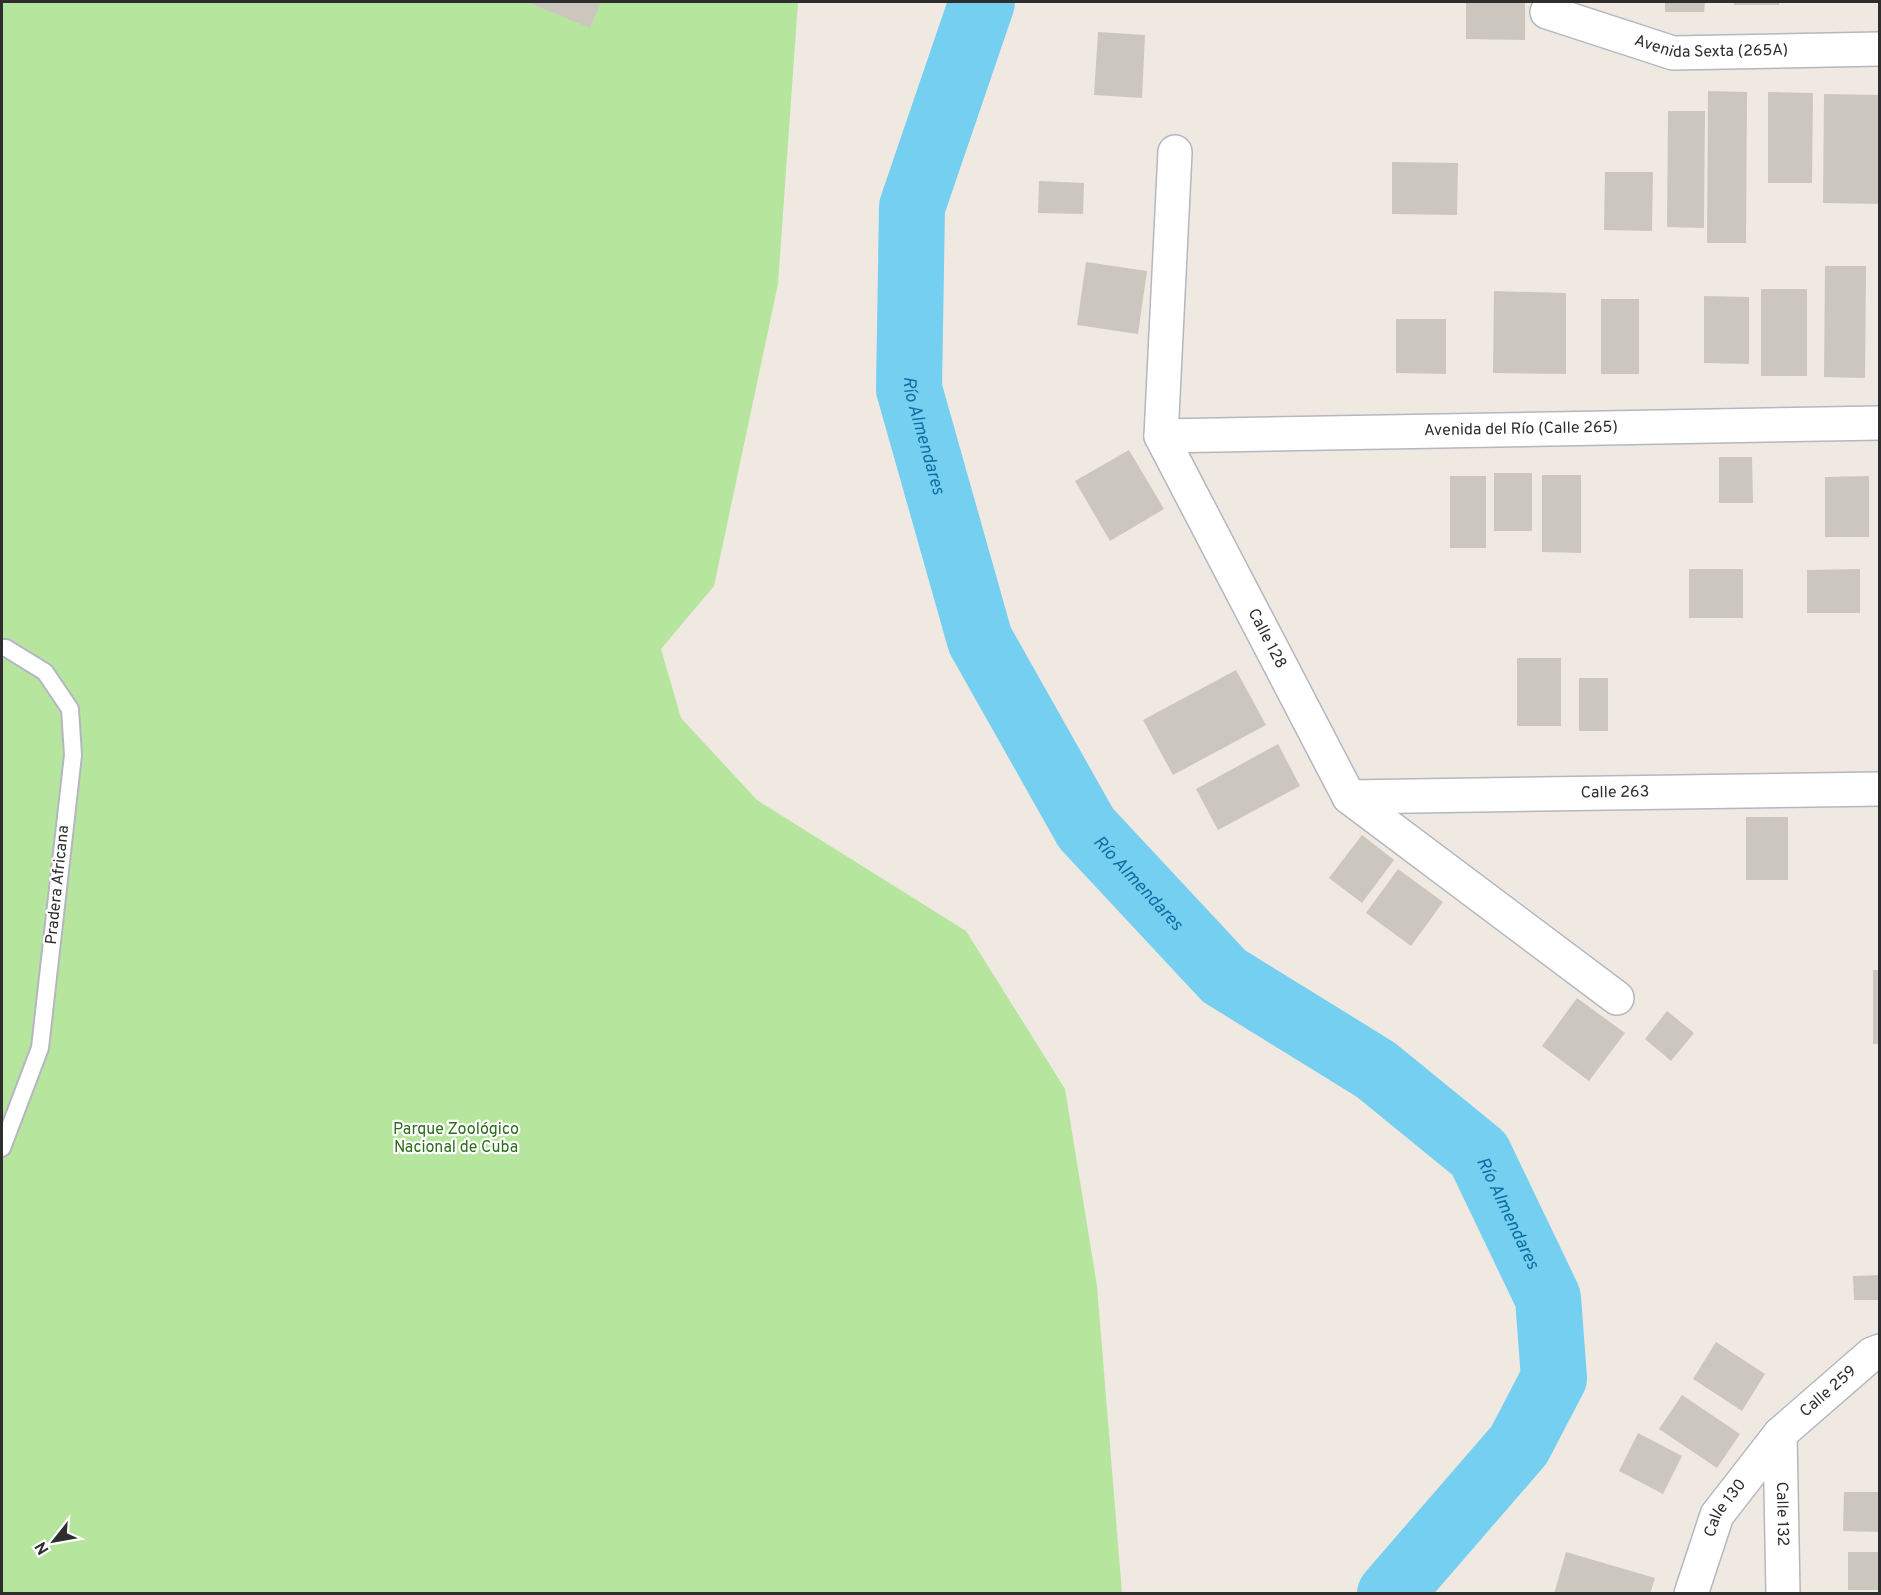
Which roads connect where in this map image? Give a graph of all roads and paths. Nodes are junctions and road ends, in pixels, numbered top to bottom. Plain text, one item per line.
1 (1547, 12) dead end
2 (1880, 49) edge
3 (1175, 152) dead end
4 (1880, 423) edge
5 (1161, 436) junction
6 (2, 648) edge
7 (1880, 789) edge
8 (1350, 797) junction
9 (1617, 998) dead end
10 (2, 1148) edge
11 (1880, 1351) edge
12 (1780, 1434) junction
13 (1691, 1593) edge
14 (1782, 1593) edge

1 - 2 street, Avenida Sexta (265A)
3 - 5 street
4 - 5 street, Avenida del Río (Calle 265)
5 - 8 street, Calle 128
6 - 10 lane, Pradera Africana
7 - 8 street, Calle 263
8 - 9 street, Calle 128
11 - 12 street, Calle 259
12 - 13 street, Calle 130
12 - 14 street, Calle 132

